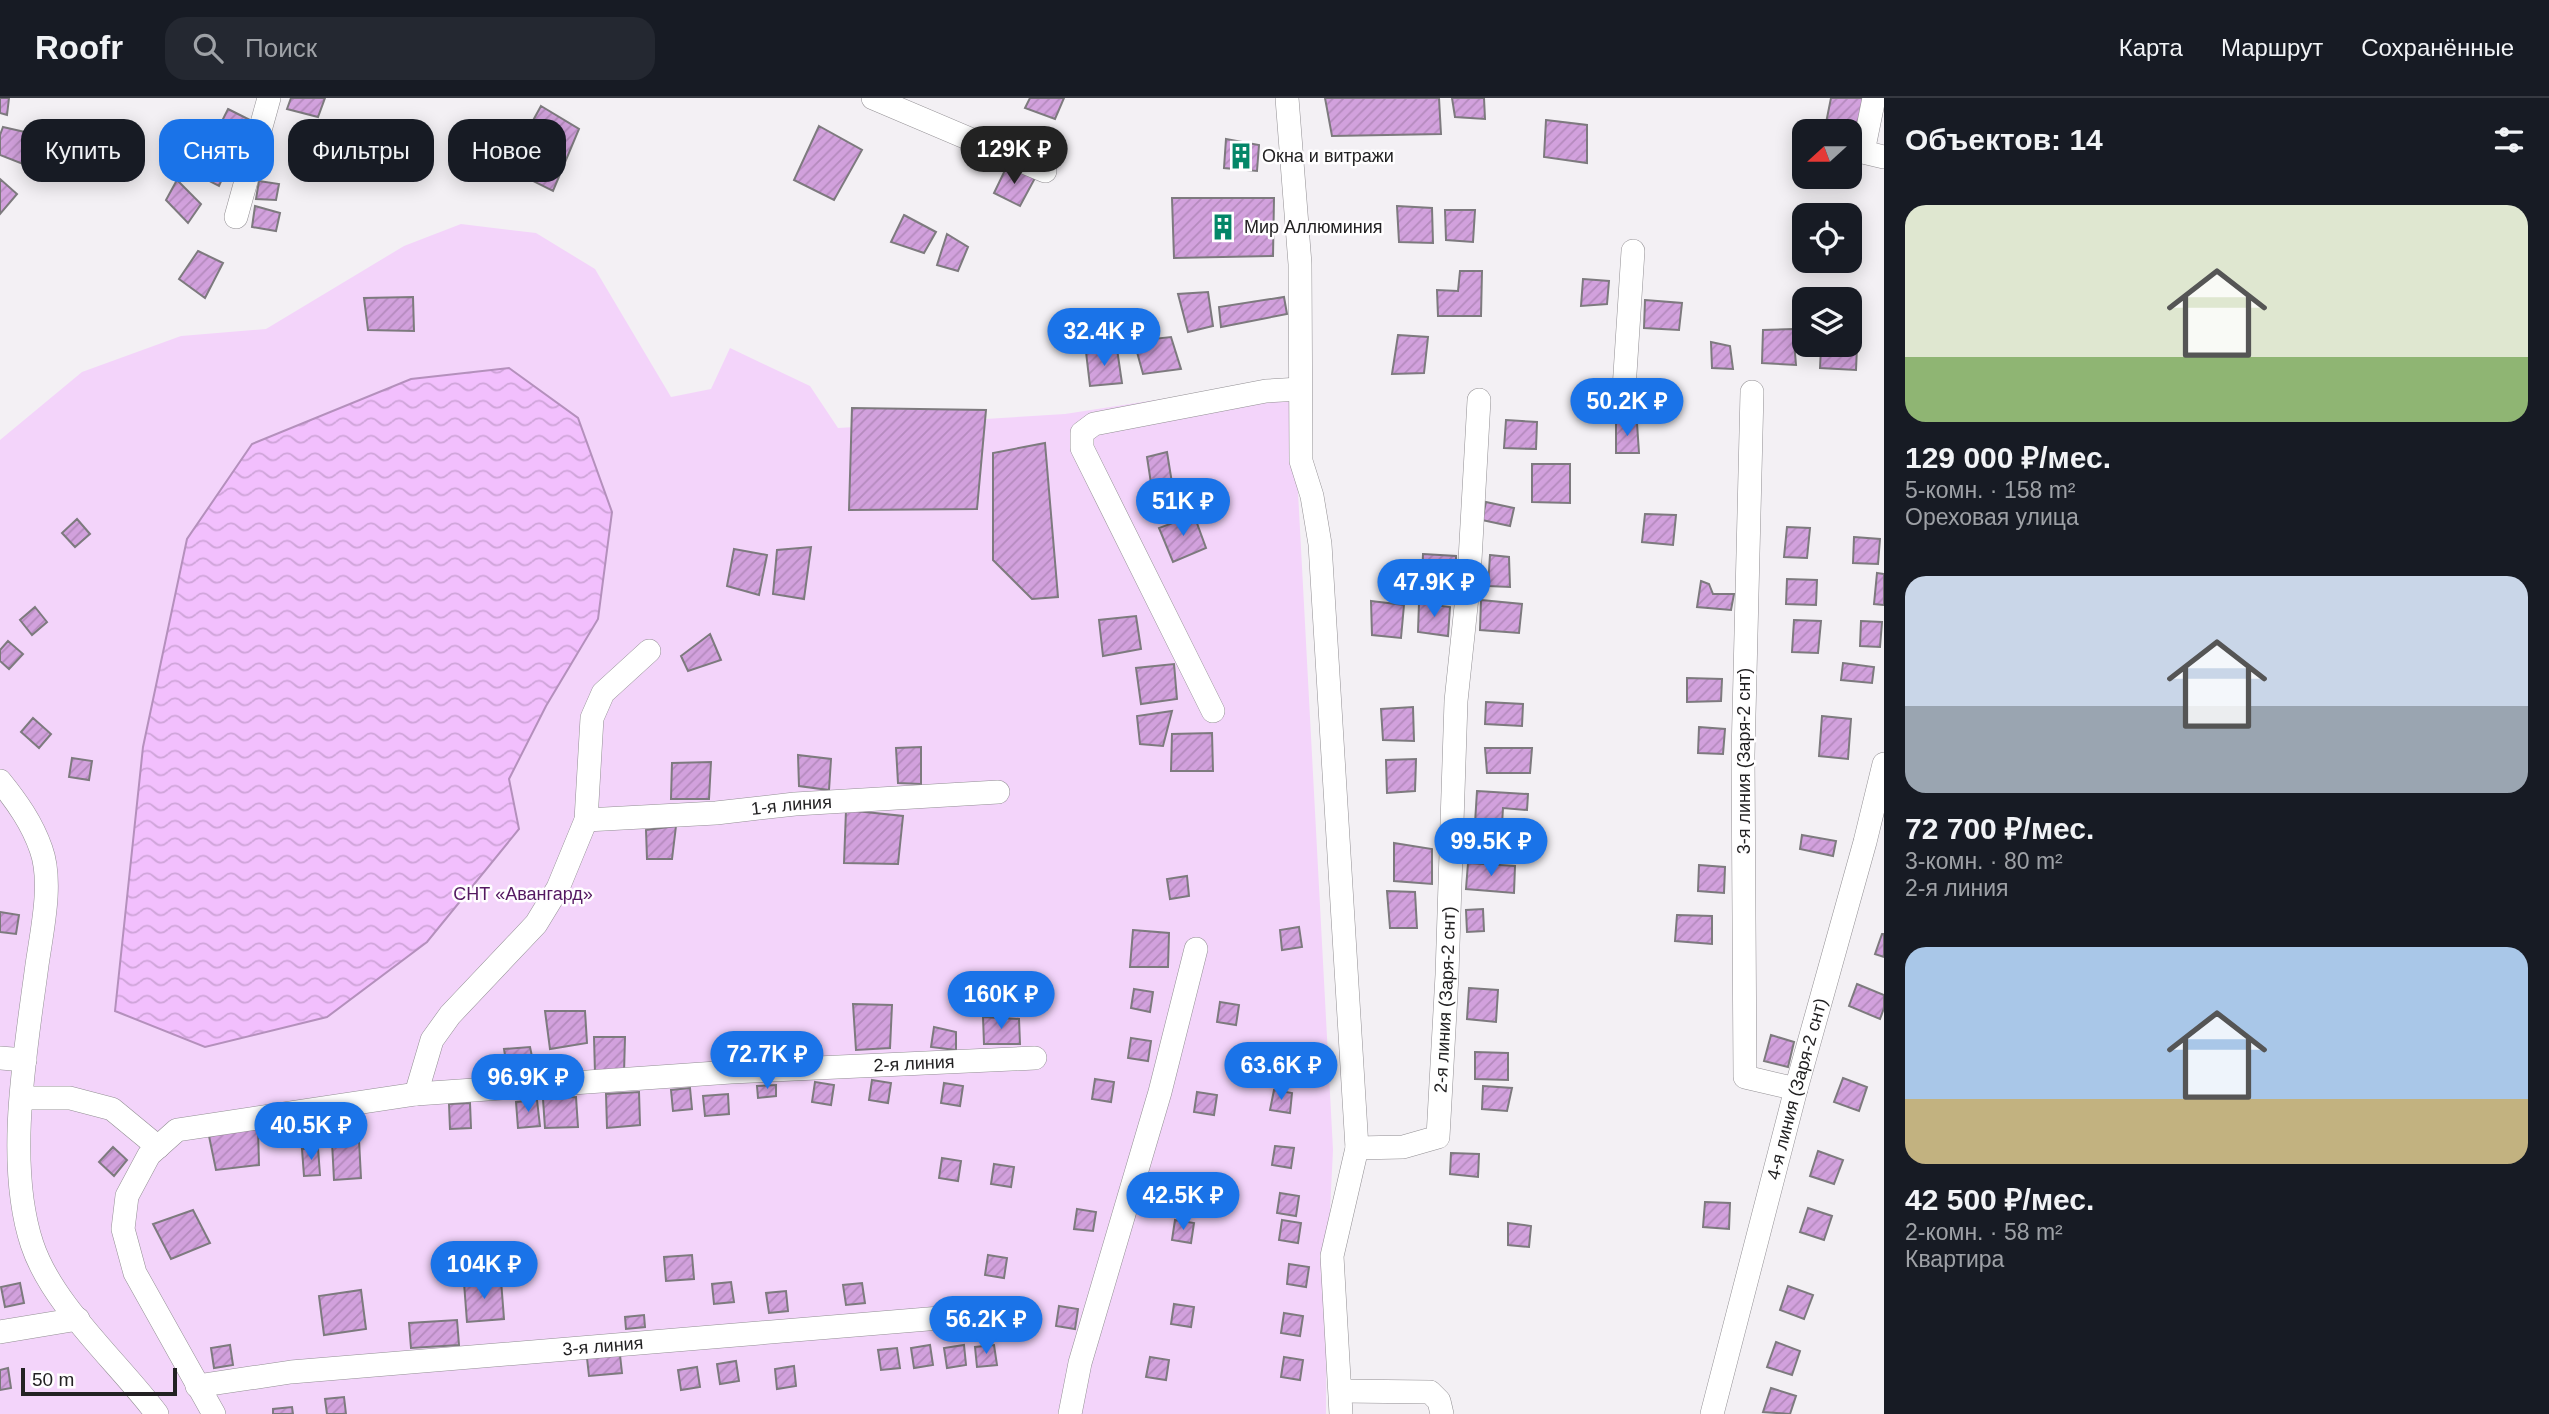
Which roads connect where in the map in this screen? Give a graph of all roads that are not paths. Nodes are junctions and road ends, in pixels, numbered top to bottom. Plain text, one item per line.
1 (269, 98) edge
2 (873, 98) edge
3 (1287, 98) edge
4 (1874, 98) edge
5 (1884, 157) edge
6 (1045, 171) dead end
7 (236, 217) dead end
8 (1633, 251) dead end
9 (1300, 389) junction
10 (1624, 389) dead end
11 (1752, 392) dead end
12 (1479, 400) dead end
13 (649, 651) dead end
14 (1213, 711) dead end
15 (1884, 764) edge
16 (0, 781) edge
17 (999, 792) dead end
18 (586, 820) junction
19 (1196, 949) dead end
20 (0, 1058) edge
21 (1035, 1058) dead end
22 (24, 1060) junction
23 (1796, 1089) junction
24 (416, 1094) junction
25 (22, 1098) junction
26 (158, 1147) junction
27 (1357, 1148) junction
28 (1010, 1317) dead end
29 (78, 1319) junction
30 (0, 1332) edge
31 (197, 1386) junction
32 (1341, 1391) junction
33 (157, 1414) edge
34 (214, 1414) edge
35 (1070, 1414) edge
36 (1341, 1414) edge
37 (1442, 1414) edge
38 (1712, 1414) edge

1 - 7 street
2 - 6 street
3 - 9 street
4 - 5 street
8 - 10 street
9 - 14 street
9 - 27 street
11 - 23 street, 3-я линия (Заря-2 снт)
12 - 27 street, 2-я линия (Заря-2 снт)
13 - 18 street
15 - 23 street, 4-я линия (Заря-2 снт)
16 - 22 street
17 - 18 street, 1-я линия
18 - 24 street
19 - 35 street
20 - 22 street
21 - 24 street, 2-я линия
22 - 25 street
23 - 38 street, 4-я линия (Заря-2 снт)
24 - 26 street, 2-я линия
25 - 26 street
25 - 29 street
26 - 31 street
27 - 32 street
28 - 31 street, 3-я линия
29 - 30 street
29 - 33 street
31 - 34 street
32 - 36 street
32 - 37 street

